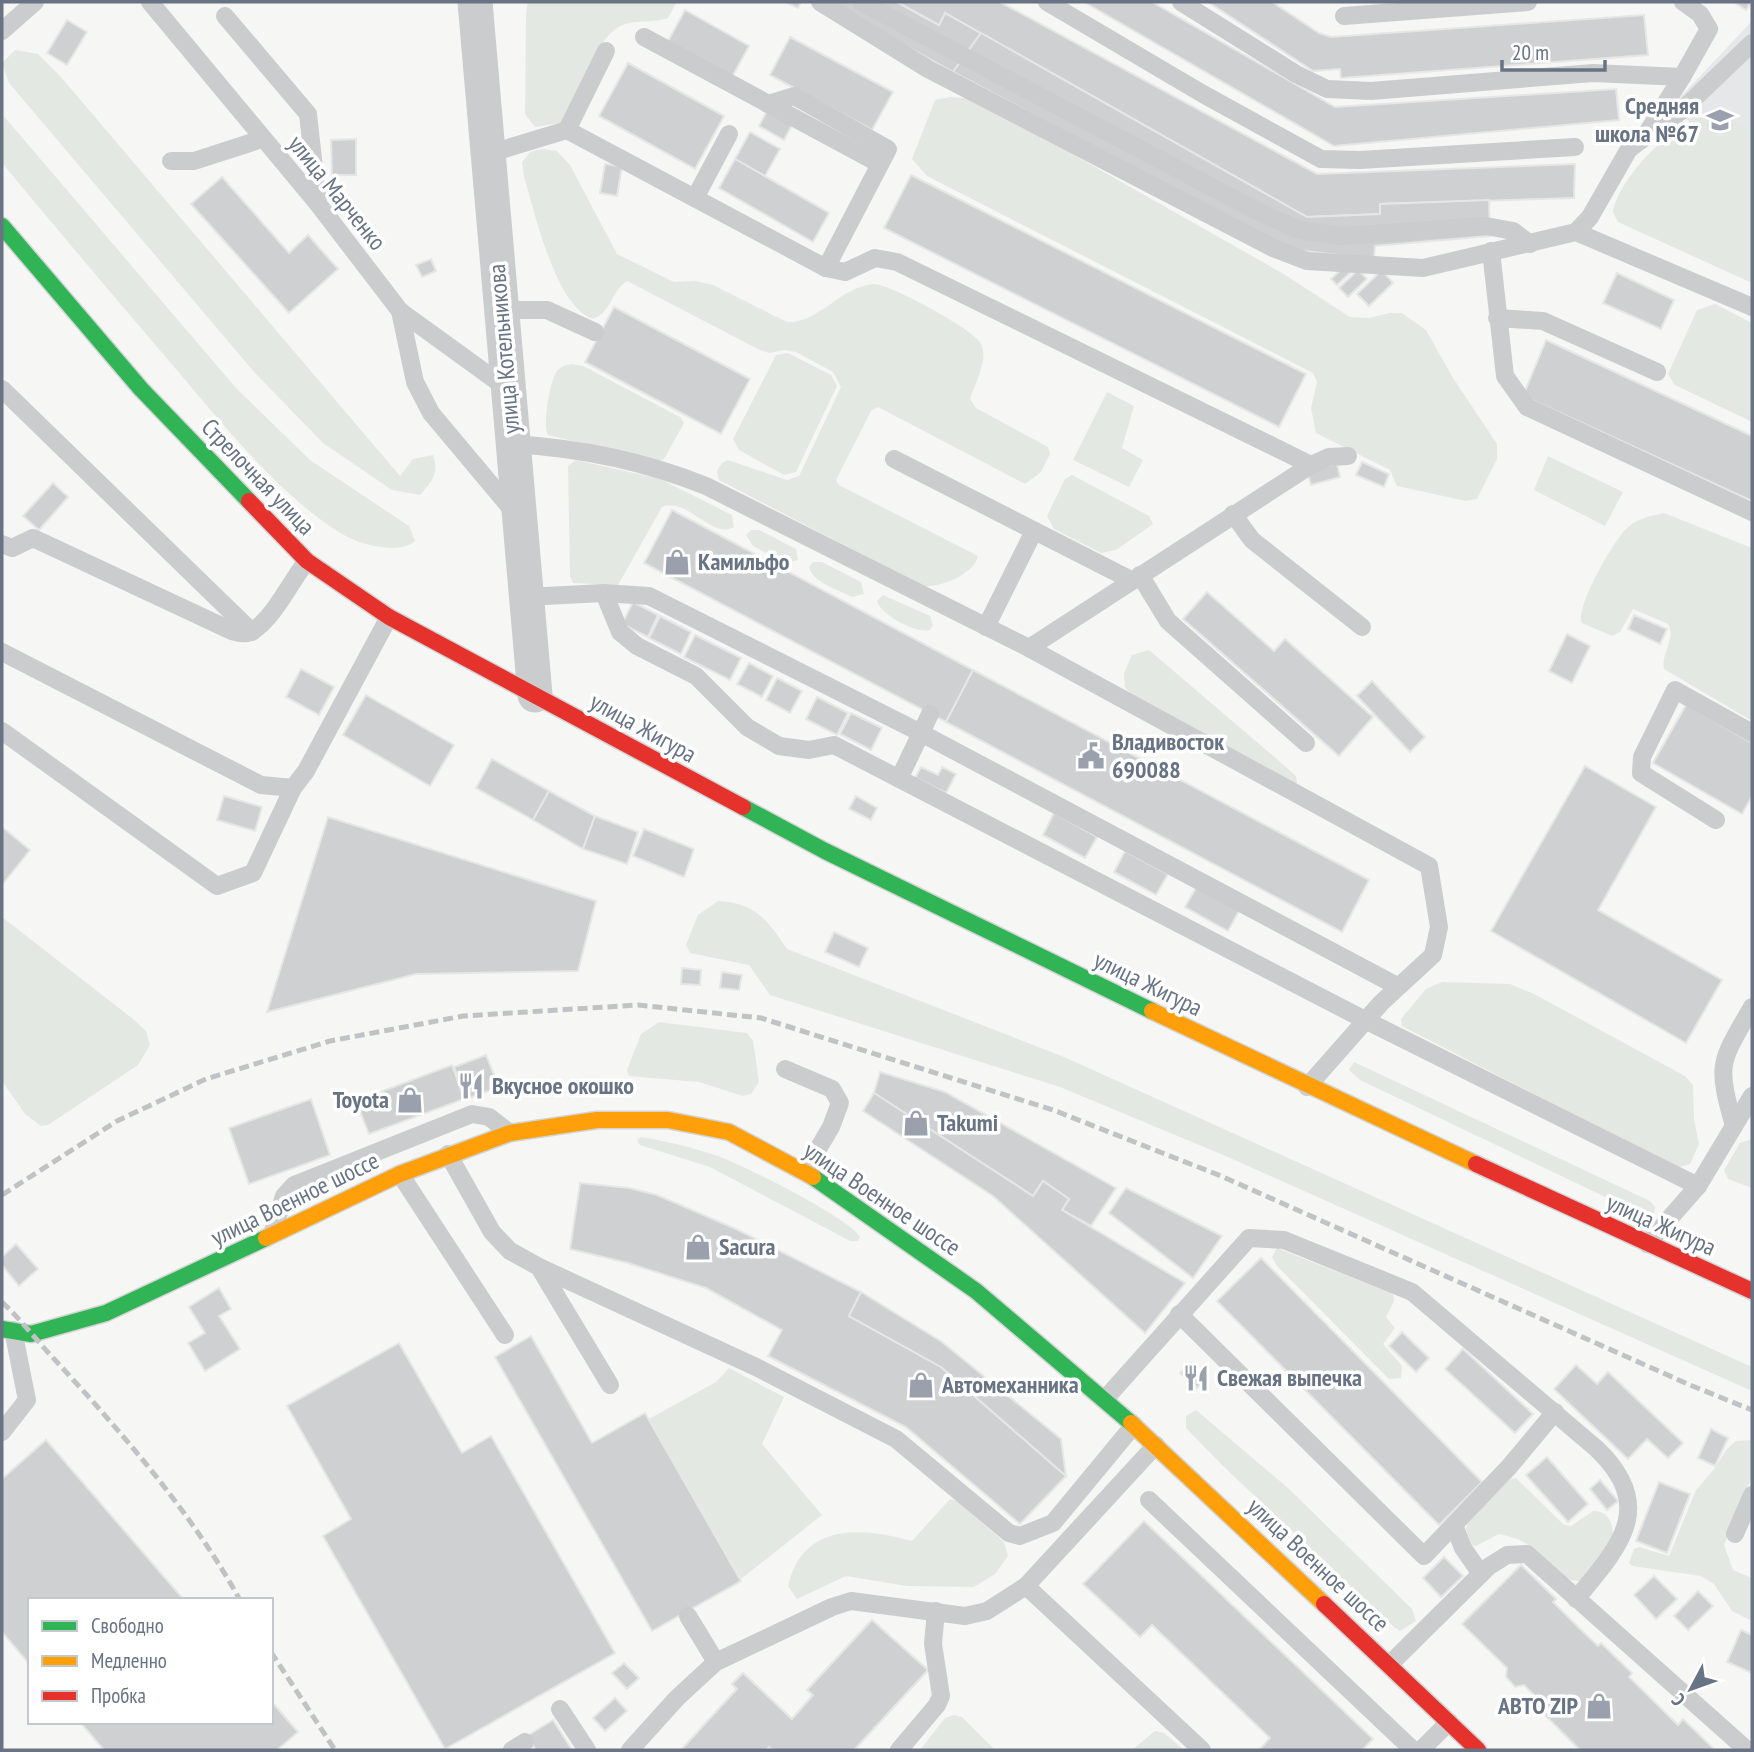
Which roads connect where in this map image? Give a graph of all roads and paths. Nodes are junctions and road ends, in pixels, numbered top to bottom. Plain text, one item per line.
1 (35, 2) edge
2 (150, 2) edge
3 (475, 2) edge
4 (820, 2) edge
5 (860, 2) edge
6 (1047, 2) edge
7 (1181, 2) edge
8 (1528, 2) edge
9 (1683, 2) edge
10 (225, 16) dead end
11 (1344, 16) dead end
12 (2, 31) edge
13 (644, 37) dead end
14 (1752, 43) edge
15 (606, 51) dead end
16 (1682, 77) junction
17 (567, 130) junction
18 (729, 134) dead end
19 (1645, 136) junction
20 (262, 139) junction
21 (1575, 147) dead end
22 (488, 154) junction
23 (171, 161) dead end
24 (695, 198) junction
25 (318, 204) junction
26 (2, 226) edge
27 (1576, 232) junction
28 (1530, 244) junction
29 (1491, 251) junction
30 (826, 268) junction
31 (1752, 307) edge
32 (501, 310) junction
33 (400, 311) junction
34 (1497, 318) junction
35 (595, 332) dead end
36 (1657, 372) dead end
37 (2, 389) edge
38 (509, 390) junction
39 (513, 444) junction
40 (1348, 456) dead end
41 (894, 459) dead end
42 (1311, 465) junction
43 (1752, 512) edge
44 (1233, 514) junction
45 (519, 518) junction
46 (1034, 531) junction
47 (2, 544) edge
48 (307, 561) junction
49 (1136, 577) junction
50 (604, 593) junction
51 (525, 597) junction
52 (389, 617) junction
53 (986, 627) junction
54 (1362, 627) dead end
55 (252, 632) junction
56 (1029, 648) junction
57 (2, 652) edge
58 (535, 695) junction
59 (930, 715) dead end
60 (2, 731) edge
61 (921, 733) junction
62 (1752, 733) edge
63 (1306, 743) dead end
64 (899, 779) junction
65 (293, 788) junction
66 (1716, 820) dead end
67 (1397, 986) junction
68 (1752, 1007) edge
69 (1365, 1020) junction
70 (785, 1069) dead end
71 (1307, 1087) junction
72 (1752, 1096) edge
73 (1742, 1122) edge
74 (510, 1133) junction
75 (447, 1154) junction
76 (805, 1171) junction
77 (400, 1174) junction
78 (1698, 1186) junction
79 (271, 1237) junction
80 (1647, 1244) junction
81 (539, 1267) junction
82 (1752, 1291) edge
83 (1179, 1314) junction
84 (7, 1330) edge
85 (505, 1335) dead end
86 (610, 1385) dead end
87 (1105, 1399) junction
88 (1555, 1412) junction
89 (1134, 1425) junction
90 (2, 1432) edge
91 (1156, 1445) junction
92 (1752, 1495) edge
93 (1149, 1500) dead end
94 (1454, 1525) junction
95 (1735, 1534) dead end
96 (1481, 1574) junction
97 (1026, 1586) junction
98 (1576, 1599) junction
99 (936, 1611) junction
100 (688, 1616) dead end
101 (716, 1662) junction
102 (1390, 1664) junction
103 (560, 1709) dead end
104 (1449, 1722) junction
105 (587, 1750) edge
106 (630, 1750) edge
107 (899, 1750) edge
108 (1202, 1750) edge
109 (1413, 1750) edge
110 (1421, 1750) edge
111 (1478, 1750) edge
112 (1748, 1750) edge

1 - 12 lane
2 - 20 lane, улица Марченко
3 - 22 street, улица Котельникова
4 - 29 lane
5 - 28 lane
6 - 21 lane
7 - 16 lane
8 - 11 lane
9 - 16 lane
10 - 25 lane
13 - 30 lane
14 - 19 lane
15 - 17 lane
16 - 19 lane
17 - 22 lane
17 - 24 lane
18 - 24 lane
19 - 27 lane
20 - 23 lane
20 - 25 lane, улица Марченко
22 - 32 street, улица Котельникова
24 - 30 lane
25 - 33 lane, улица Марченко
26 - 48 main road, Стрелочная улица
27 - 28 lane
27 - 31 lane
28 - 29 lane
29 - 34 lane
30 - 42 lane
32 - 35 lane
32 - 38 street, улица Котельникова
33 - 38 lane, улица Марченко
33 - 45 lane
34 - 36 lane
34 - 43 lane
37 - 55 lane
38 - 39 street, улица Котельникова
39 - 45 street, улица Котельникова
39 - 53 lane
40 - 42 lane
41 - 46 lane
42 - 44 lane
44 - 49 lane
44 - 54 lane
45 - 51 street, улица Котельникова
46 - 49 lane
46 - 53 lane
47 - 55 lane
48 - 52 main road, Стрелочная улица
48 - 55 lane
49 - 56 lane
49 - 63 lane
50 - 51 lane
50 - 61 lane
50 - 64 lane
51 - 58 street, улица Котельникова
52 - 58 main road, Стрелочная улица
52 - 65 lane
53 - 56 lane
56 - 67 lane
57 - 65 lane
58 - 71 main road, улица Жигура
59 - 61 lane
60 - 65 lane
61 - 64 lane
61 - 67 lane
62 - 66 lane
64 - 69 lane
67 - 69 lane
68 - 73 lane
69 - 71 lane
69 - 78 lane
70 - 76 lane
71 - 80 main road, улица Жигура
72 - 73 lane
73 - 78 lane
74 - 75 main road, улица Военное шоссе
74 - 76 main road, улица Военное шоссе
74 - 79 lane
75 - 77 main road, улица Военное шоссе
75 - 81 lane
76 - 87 main road, улица Военное шоссе
77 - 79 main road, улица Военное шоссе
77 - 85 lane
78 - 80 lane
79 - 84 main road, улица Военное шоссе
80 - 82 main road, улица Жигура
81 - 86 lane
81 - 89 lane
83 - 87 lane
83 - 88 lane
83 - 94 lane
84 - 90 lane
87 - 89 main road, улица Военное шоссе
88 - 94 lane
88 - 98 lane
89 - 91 main road, улица Военное шоссе
91 - 97 lane
91 - 102 main road, улица Военное шоссе
92 - 95 lane
93 - 109 lane
94 - 96 lane
96 - 98 lane
96 - 102 lane
97 - 99 lane
97 - 108 lane
98 - 112 lane
99 - 101 lane
99 - 107 lane
100 - 101 lane
101 - 106 lane
102 - 104 main road, улица Военное шоссе
103 - 105 lane
104 - 110 lane
104 - 111 main road, улица Военное шоссе

